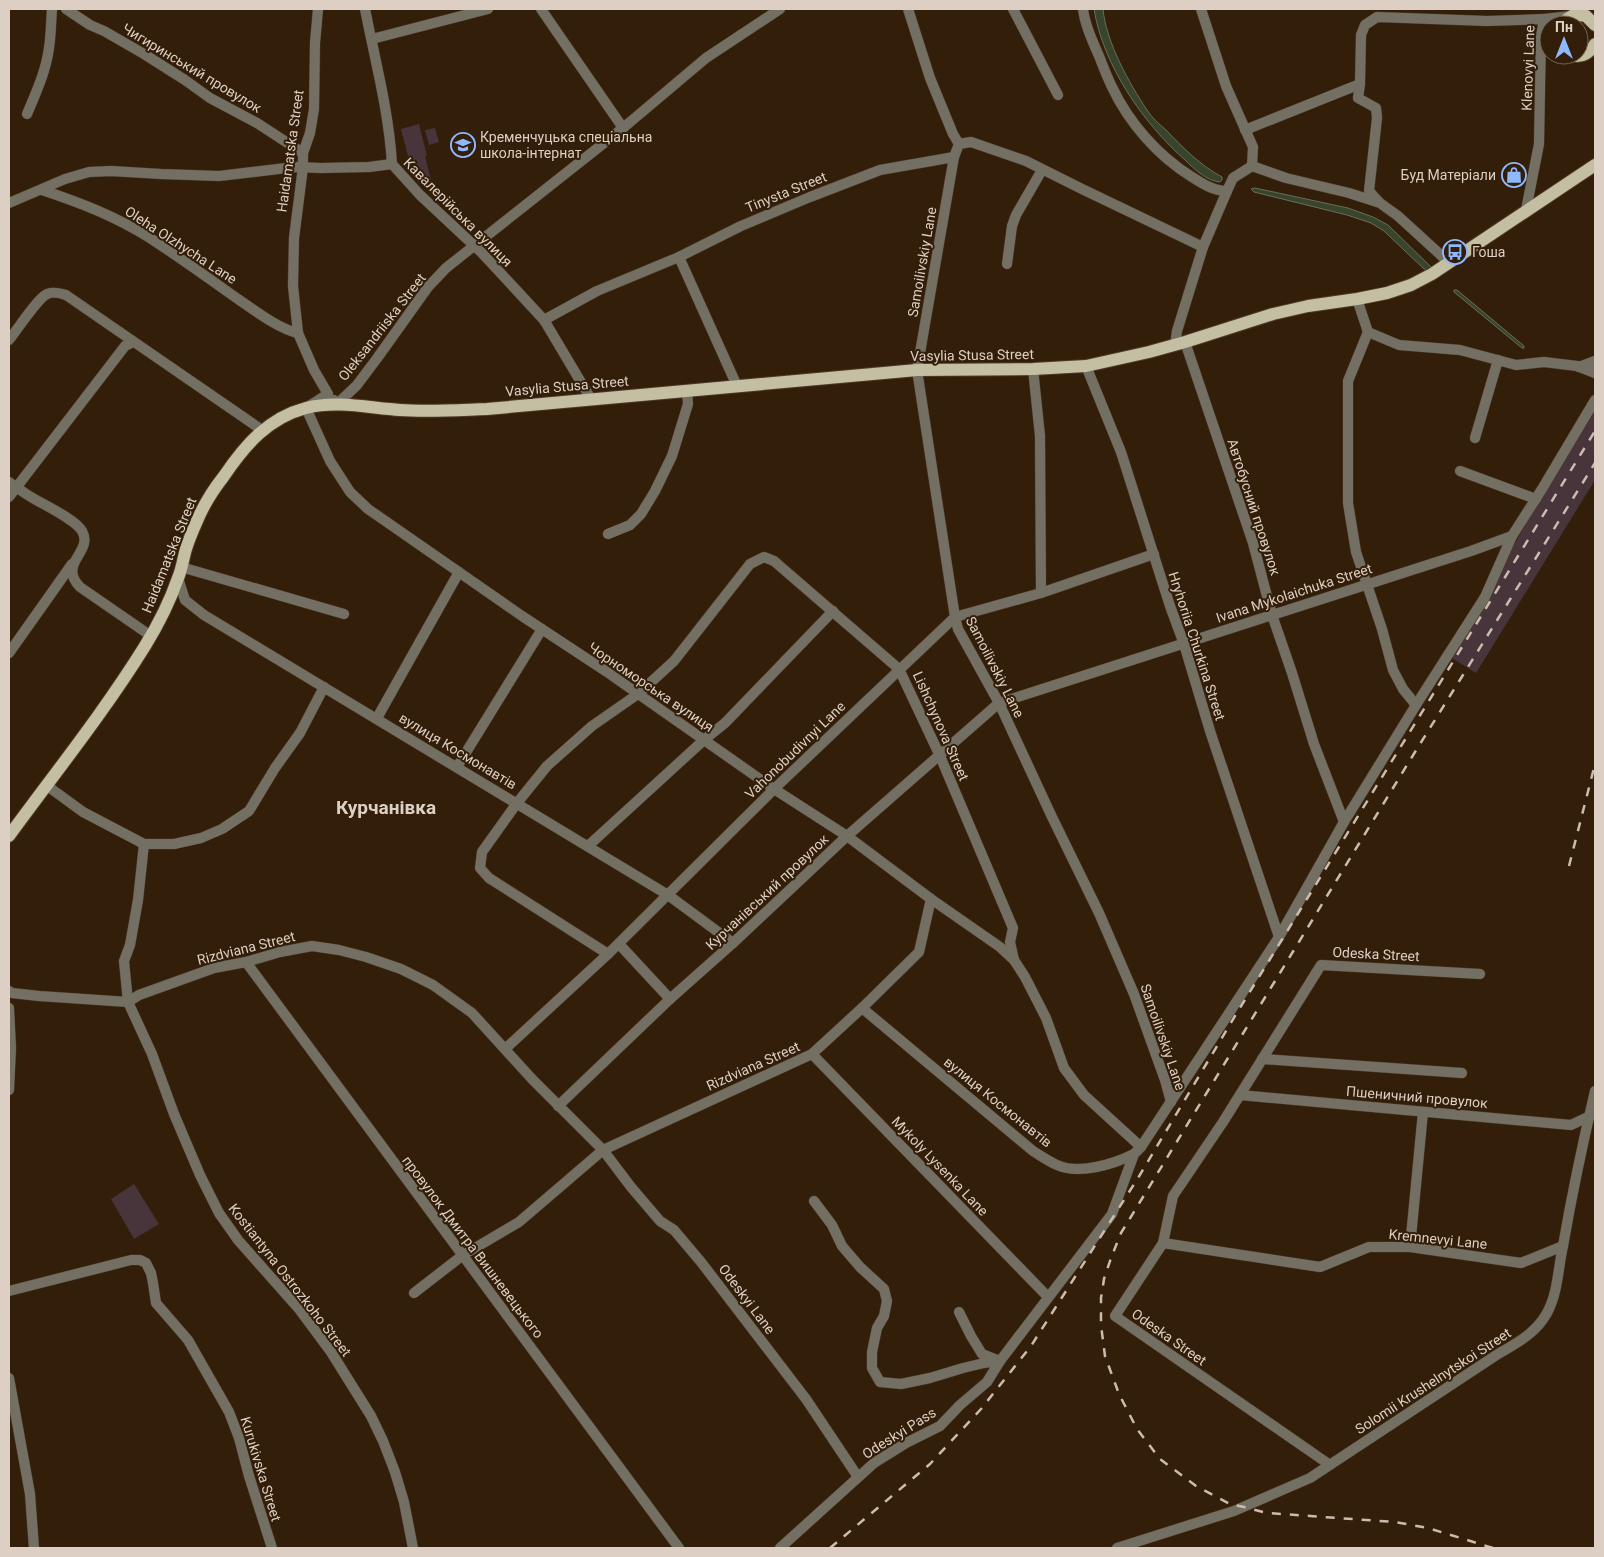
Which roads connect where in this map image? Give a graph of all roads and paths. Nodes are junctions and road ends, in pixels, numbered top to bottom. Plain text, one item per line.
1 (52, 9) edge
2 (66, 9) edge
3 (318, 9) edge
4 (365, 9) edge
5 (488, 9) edge
6 (541, 9) edge
7 (780, 9) edge
8 (1013, 9) edge
9 (1083, 9) edge
10 (1201, 9) edge
11 (1372, 9) edge
12 (1591, 9) edge
13 (910, 10) edge
14 (1539, 19) edge
15 (1372, 20) junction
16 (1595, 24) edge
17 (372, 39) junction
18 (1540, 65) edge
19 (1360, 84) junction
20 (1058, 96) dead end
21 (27, 114) dead end
22 (623, 128) junction
23 (1245, 130) junction
24 (960, 144) junction
25 (303, 153) junction
26 (954, 157) junction
27 (392, 164) junction
28 (1595, 165) edge
29 (1252, 166) junction
30 (303, 167) junction
31 (1042, 170) junction
32 (42, 190) junction
33 (1227, 191) junction
34 (9, 203) edge
35 (1380, 203) junction
36 (1526, 210) junction
37 (473, 246) junction
38 (1204, 247) junction
39 (679, 257) junction
40 (1007, 264) dead end
41 (1446, 265) junction
42 (1357, 300) junction
43 (544, 320) junction
44 (1368, 332) junction
45 (298, 333) junction
46 (9, 340) edge
47 (133, 342) junction
48 (1180, 344) junction
49 (1498, 360) junction
50 (1595, 361) edge
51 (1086, 366) junction
52 (1579, 367) junction
53 (1033, 369) junction
54 (917, 370) junction
55 (1595, 373) edge
56 (737, 386) junction
57 (686, 391) junction
58 (328, 394) junction
59 (591, 399) junction
60 (1595, 400) edge
61 (337, 404) junction
62 (306, 408) junction
63 (262, 430) junction
64 (1475, 438) dead end
65 (1460, 471) dead end
66 (13, 485) edge
67 (9, 497) edge
68 (1536, 499) junction
69 (608, 534) dead end
70 (1512, 536) junction
71 (1154, 554) junction
72 (74, 563) junction
73 (459, 572) junction
74 (180, 573) junction
75 (1367, 584) junction
76 (1041, 593) junction
77 (833, 611) junction
78 (344, 614) dead end
79 (1272, 615) junction
80 (955, 617) junction
81 (542, 630) junction
82 (151, 636) junction
83 (1184, 644) junction
84 (9, 653) edge
85 (900, 669) junction
86 (324, 687) junction
87 (638, 694) junction
88 (999, 703) junction
89 (1416, 705) junction
90 (377, 718) junction
91 (705, 739) junction
92 (940, 756) junction
93 (457, 767) junction
94 (46, 785) junction
95 (774, 788) junction
96 (517, 803) junction
97 (1344, 822) junction
98 (9, 836) edge
99 (847, 836) junction
100 (144, 844) junction
101 (588, 846) junction
102 (668, 895) junction
103 (931, 899) junction
104 (1279, 937) junction
105 (733, 943) junction
106 (618, 944) junction
107 (608, 954) junction
108 (1014, 960) junction
109 (246, 962) junction
110 (1480, 974) dead end
111 (9, 991) edge
112 (670, 999) junction
113 (128, 1002) junction
114 (9, 1008) edge
115 (862, 1008) junction
116 (505, 1049) junction
117 (812, 1054) junction
118 (1262, 1059) junction
119 (1462, 1073) dead end
120 (9, 1090) edge
121 (1595, 1091) edge
122 (1240, 1095) junction
123 (1170, 1102) junction
124 (558, 1106) junction
125 (1424, 1112) junction
126 (1590, 1116) junction
127 (603, 1150) junction
128 (1138, 1151) junction
129 (814, 1201) dead end
130 (1164, 1243) junction
131 (1562, 1246) junction
132 (1410, 1248) junction
133 (463, 1256) junction
134 (9, 1292) edge
135 (414, 1293) dead end
136 (1048, 1297) junction
137 (959, 1312) dead end
138 (1000, 1361) junction
139 (9, 1378) edge
140 (1330, 1465) junction
141 (858, 1477) junction
142 (34, 1548) edge
143 (272, 1548) edge
144 (414, 1548) edge
145 (678, 1548) edge
146 (780, 1548) edge
147 (1118, 1548) edge

1 - 21 street
2 - 25 street, Чигиринський провулок
3 - 25 street, Haidamatska Street
4 - 17 street
5 - 17 street
6 - 22 street
7 - 22 street, Oleksandriiska Street
8 - 20 street
9 - 33 street
10 - 23 street
11 - 15 street
12 - 16 main road
13 - 24 street
14 - 15 street, Klenovyi Lane
15 - 19 street
17 - 27 street
18 - 36 street, Klenovyi Lane
19 - 23 street
19 - 35 street
22 - 37 street, Oleksandriiska Street
23 - 29 street
24 - 26 street
24 - 31 street
25 - 30 street, Haidamatska Street
26 - 39 street, Tinysta Street
26 - 54 street, Samoilivskiy Lane
27 - 30 street, Кавалерійська вулиця
27 - 37 street, Кавалерійська вулиця
28 - 36 main road, Vasylia Stusa Street
29 - 33 street
29 - 35 street
30 - 32 street, Кавалерійська вулиця
30 - 45 street, Haidamatska Street
31 - 38 street
31 - 40 street
32 - 34 street, Кавалерійська вулиця
32 - 45 street, Oleha Olzhycha Lane
33 - 38 street
35 - 41 street
36 - 41 main road, Vasylia Stusa Street
37 - 43 street, Кавалерійська вулиця
37 - 61 street, Oleksandriiska Street
38 - 48 street
39 - 43 street, Tinysta Street
39 - 56 street
41 - 42 main road, Vasylia Stusa Street
42 - 44 street
42 - 48 main road, Vasylia Stusa Street
43 - 59 street, Кавалерійська вулиця
44 - 49 street
44 - 75 street
45 - 58 street, Haidamatska Street
46 - 47 street
47 - 63 street
47 - 66 street
48 - 51 main road, Vasylia Stusa Street
48 - 79 street, Автобусний провулок
49 - 52 street
49 - 64 street
50 - 52 street
51 - 53 main road, Vasylia Stusa Street
51 - 71 street, Hryhoriia Churkina Street
52 - 55 street
53 - 54 main road, Vasylia Stusa Street
53 - 76 street
54 - 56 main road, Vasylia Stusa Street
54 - 80 street, Samoilivskiy Lane
56 - 57 main road, Vasylia Stusa Street
57 - 59 main road, Vasylia Stusa Street
57 - 69 street
58 - 61 street
58 - 62 street, Haidamatska Street
59 - 61 main road, Vasylia Stusa Street
60 - 68 street, Odeskyi Pass
61 - 62 main road, Vasylia Stusa Street
62 - 63 main road, Haidamatska Street
62 - 73 street, Чорноморська вулиця
63 - 74 main road, Haidamatska Street
65 - 68 street
66 - 67 street
66 - 72 street
68 - 70 street, Odeskyi Pass
70 - 75 street, Ivana Mykolaichuka Street
70 - 89 street, Odeskyi Pass
71 - 76 street, Vahonobudivnyi Lane
71 - 83 street, Hryhoriia Churkina Street
72 - 82 street
72 - 84 street
73 - 81 street, Чорноморська вулиця
73 - 90 street
74 - 78 street
74 - 82 main road, Haidamatska Street
74 - 86 street, вулиця Космонавтів
75 - 79 street, Ivana Mykolaichuka Street
75 - 89 street
76 - 80 street, Vahonobudivnyi Lane
77 - 85 street, Lishchynova Street
77 - 87 street, Lishchynova Street
77 - 91 street
79 - 83 street, Ivana Mykolaichuka Street
79 - 97 street, Автобусний провулок
80 - 85 street, Vahonobudivnyi Lane
80 - 88 street, Samoilivskiy Lane
81 - 87 street, Чорноморська вулиця
81 - 93 street
82 - 94 main road, Haidamatska Street
83 - 88 street, Ivana Mykolaichuka Street
83 - 104 street, Hryhoriia Churkina Street
85 - 92 street, Lishchynova Street
85 - 95 street, Vahonobudivnyi Lane
86 - 90 street, вулиця Космонавтів
86 - 100 street
87 - 91 street, Чорноморська вулиця
87 - 96 street, Lishchynova Street
88 - 92 street, Курчанівський провулок
88 - 123 street, Samoilivskiy Lane
89 - 97 street, Odeskyi Pass
90 - 93 street, вулиця Космонавтів
91 - 95 street, Чорноморська вулиця
91 - 101 street
92 - 99 street, Курчанівський провулок
92 - 108 street, Lishchynova Street
93 - 96 street, вулиця Космонавтів
94 - 98 main road, Haidamatska Street
94 - 100 street
95 - 99 street, Чорноморська вулиця
95 - 102 street, Vahonobudivnyi Lane
96 - 101 street, вулиця Космонавтів
96 - 107 street, Lishchynova Street
97 - 104 street, Odeskyi Pass
99 - 103 street, Чорноморська вулиця
99 - 105 street, Курчанівський провулок
100 - 113 street, Kostiantyna Ostrozkoho Street
101 - 102 street, вулиця Космонавтів
102 - 105 street, вулиця Космонавтів
102 - 106 street, Vahonobudivnyi Lane
103 - 108 street, Чорноморська вулиця
103 - 115 street, Rizdviana Street
104 - 123 street, Odeskyi Pass
105 - 112 street, Курчанівський провулок
106 - 107 street, Vahonobudivnyi Lane
106 - 112 street
107 - 116 street, Vahonobudivnyi Lane
108 - 128 street, Lishchynova Street
109 - 113 street, Rizdviana Street
109 - 116 street, Rizdviana Street
109 - 133 street, провулок Дмитра Вишневецького
110 - 118 street, Odeska Street
111 - 113 street
112 - 124 street, Курчанівський провулок
113 - 144 street, Kostiantyna Ostrozkoho Street
114 - 120 street
115 - 117 street, Rizdviana Street
115 - 128 street, вулиця Космонавтів
116 - 124 street, Rizdviana Street
117 - 127 street, Rizdviana Street
117 - 136 street, Mykoly Lysenka Lane
118 - 119 street
118 - 122 street, Odeska Street
121 - 126 street, Solomii Krushelnytskoi Street
122 - 125 street, Пшеничний провулок
122 - 130 street, Odeska Street
123 - 128 street, Odeskyi Pass
124 - 127 street, Rizdviana Street
125 - 126 street, Пшеничний провулок
125 - 132 street
126 - 131 street, Solomii Krushelnytskoi Street
127 - 133 street, Rizdviana Street
127 - 141 street, Odeskyi Lane
128 - 136 street, Odeskyi Pass
129 - 138 street
130 - 132 street, Kremnevyi Lane
130 - 140 street, Odeska Street
131 - 132 street, Kremnevyi Lane
131 - 140 street, Solomii Krushelnytskoi Street
133 - 135 street, Rizdviana Street
133 - 145 street, провулок Дмитра Вишневецького
134 - 143 street, Kurukivska Street
136 - 138 street, Odeskyi Pass
137 - 138 street
138 - 141 street, Odeskyi Pass
139 - 142 street
140 - 147 street, Solomii Krushelnytskoi Street
141 - 146 street, Odeskyi Pass

